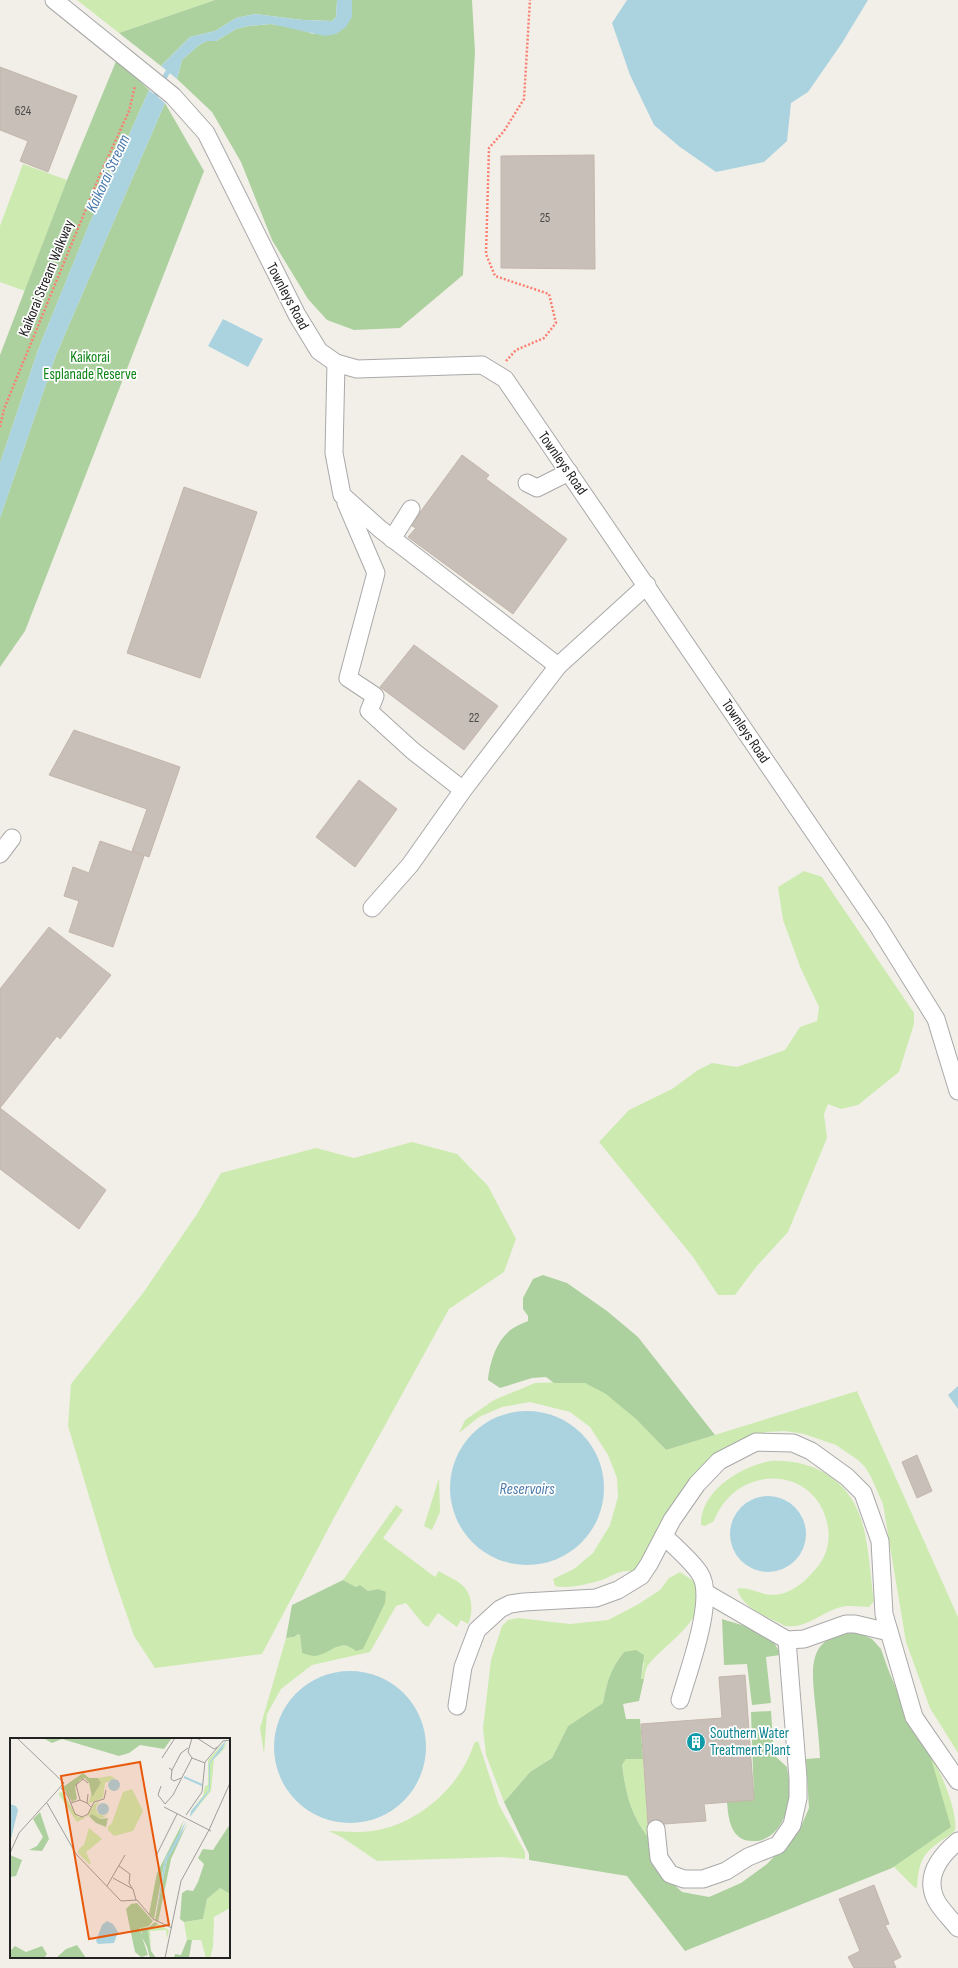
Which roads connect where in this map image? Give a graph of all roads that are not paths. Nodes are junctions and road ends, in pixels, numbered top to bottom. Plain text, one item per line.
1 (54, 0) edge
2 (336, 363) junction
3 (569, 472) junction
4 (527, 483) dead end
5 (342, 495) junction
6 (411, 509) dead end
7 (392, 539) junction
8 (647, 586) junction
9 (558, 666) junction
10 (463, 790) junction
11 (12, 838) dead end
12 (0, 854) edge
13 (372, 908) dead end
14 (958, 1092) edge
15 (664, 1536) junction
16 (706, 1593) junction
17 (889, 1632) junction
18 (787, 1640) junction
19 (680, 1700) dead end
20 (457, 1706) dead end
21 (958, 1781) edge
22 (656, 1830) dead end
23 (958, 1841) edge
24 (958, 1928) edge

1 - 2 street, Townleys Road
2 - 3 street, Townleys Road
2 - 5 street
3 - 4 street
3 - 8 street, Townleys Road
5 - 7 street
5 - 10 street
6 - 7 street
7 - 9 street
8 - 9 street
8 - 14 street, Townleys Road
9 - 10 street
10 - 13 street
11 - 12 street
15 - 16 street
15 - 17 street
15 - 20 street
16 - 18 street
16 - 19 street
17 - 18 street
17 - 21 street
18 - 22 street
23 - 24 street

